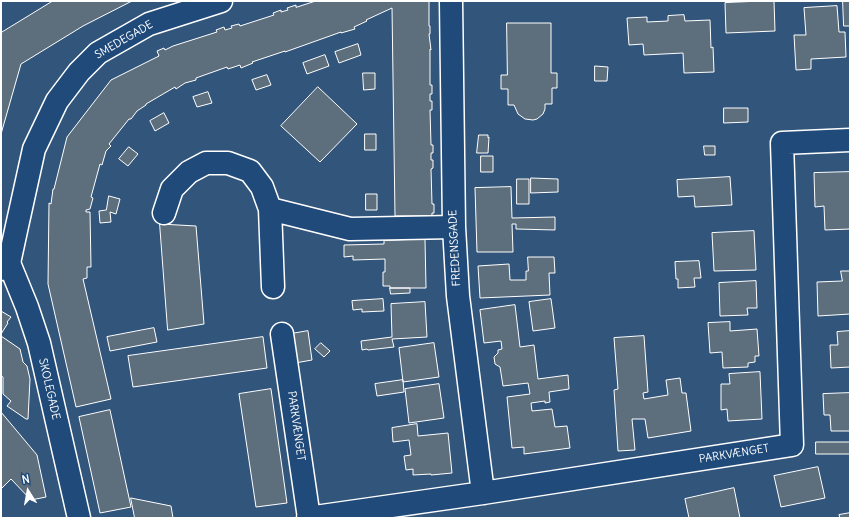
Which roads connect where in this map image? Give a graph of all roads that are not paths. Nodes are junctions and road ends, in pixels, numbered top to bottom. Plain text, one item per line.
1 (221, 1) edge
2 (451, 1) edge
3 (850, 140) edge
4 (270, 209) junction
5 (164, 213) dead end
6 (454, 227) junction
7 (5, 266) edge
8 (273, 287) dead end
9 (282, 334) dead end
10 (483, 493) junction
11 (79, 518) edge
12 (308, 518) edge

1 - 7 street, SMEDEGADE
2 - 6 street, FREDENSGADE
3 - 10 street, PARKVÆNGET
4 - 5 street
4 - 6 street
4 - 8 street
6 - 10 street, FREDENSGADE
7 - 11 street, SKOLEGADE
9 - 12 street, PARKVÆNGET
10 - 12 street, PARKVÆNGET

